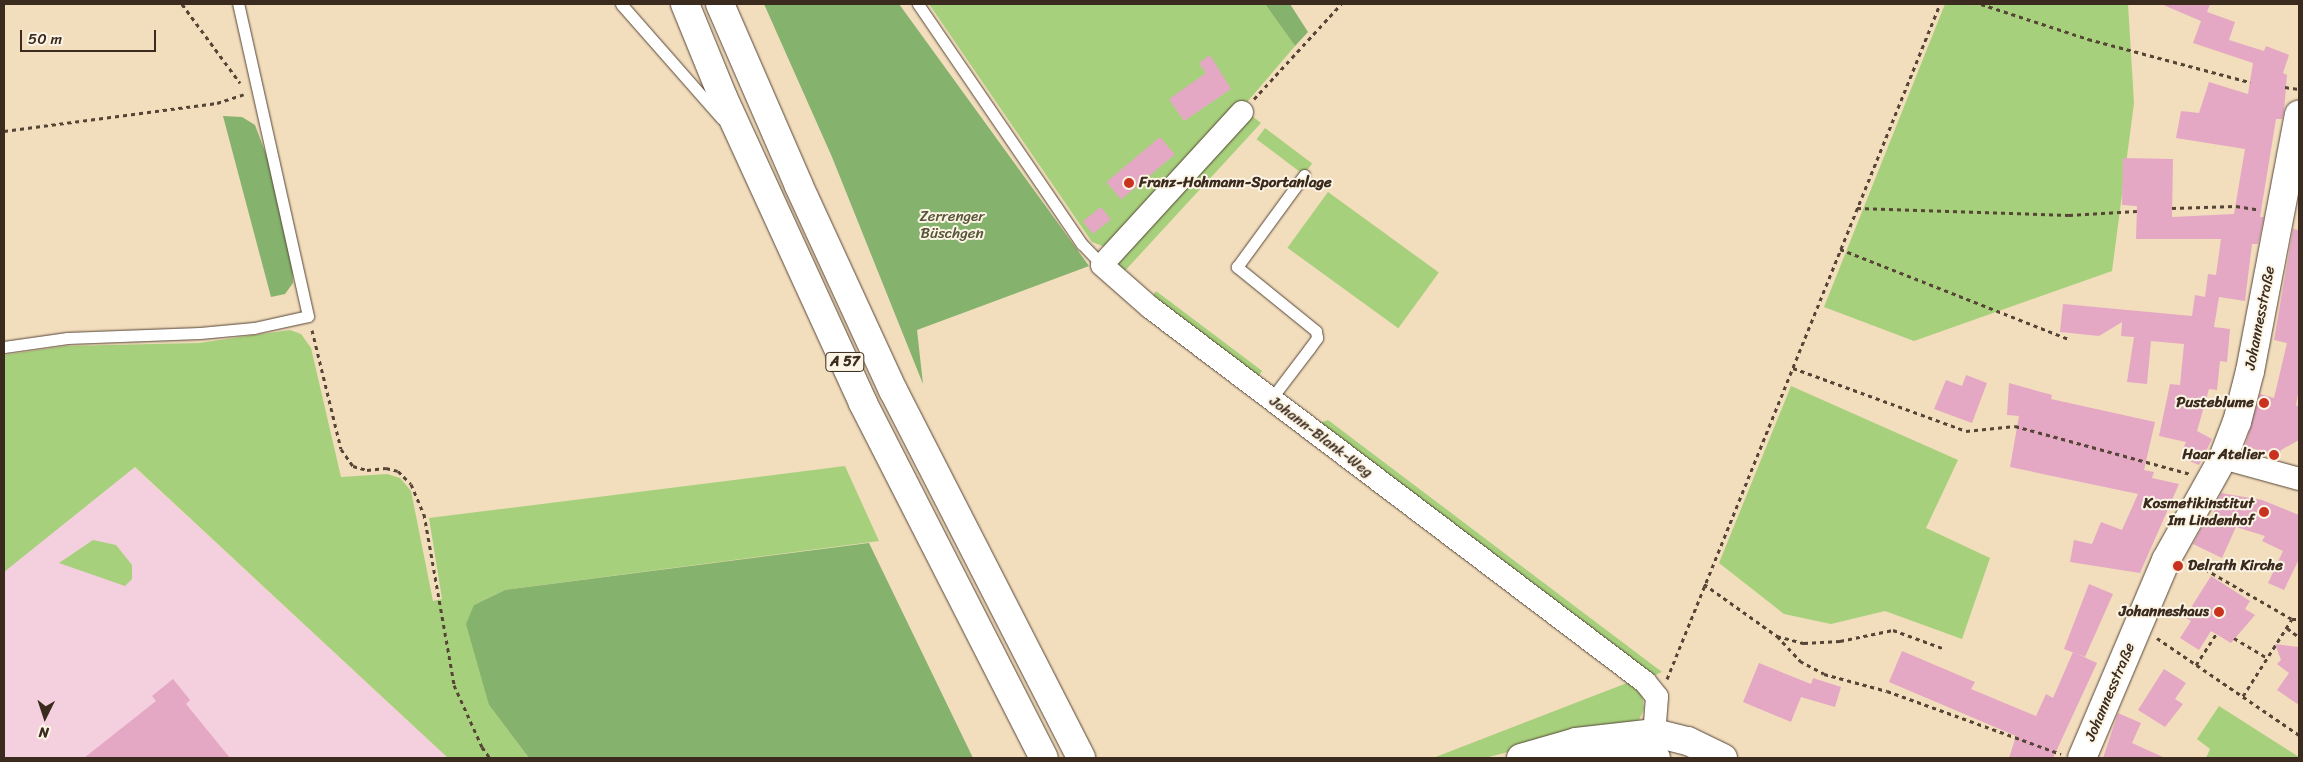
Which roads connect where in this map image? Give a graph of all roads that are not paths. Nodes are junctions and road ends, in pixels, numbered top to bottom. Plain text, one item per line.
1 (238, 4) edge
2 (621, 4) edge
3 (685, 4) edge
4 (720, 4) edge
5 (918, 4) edge
6 (1242, 112) road end
7 (2299, 115) edge
8 (746, 146) junction
9 (1304, 175) dead end
10 (1102, 266) junction
11 (4, 348) edge
12 (1271, 399) junction
13 (2224, 458) junction
14 (2299, 479) edge
15 (1654, 750) edge
16 (2069, 755) edge
17 (1044, 758) edge
18 (1081, 758) edge
19 (1521, 758) edge
20 (1723, 758) edge

1 - 11 lane
2 - 8 lane
3 - 8 main road, A 57
4 - 18 main road, A 57
5 - 10 lane
6 - 10 street
7 - 13 main road, Johannesstraße
8 - 17 main road, A 57
9 - 12 lane
10 - 12 street, Johann-Blank-Weg
12 - 15 street, Johann-Blank-Weg
13 - 14 street
13 - 16 main road, Johannesstraße
15 - 19 main road
15 - 20 main road

